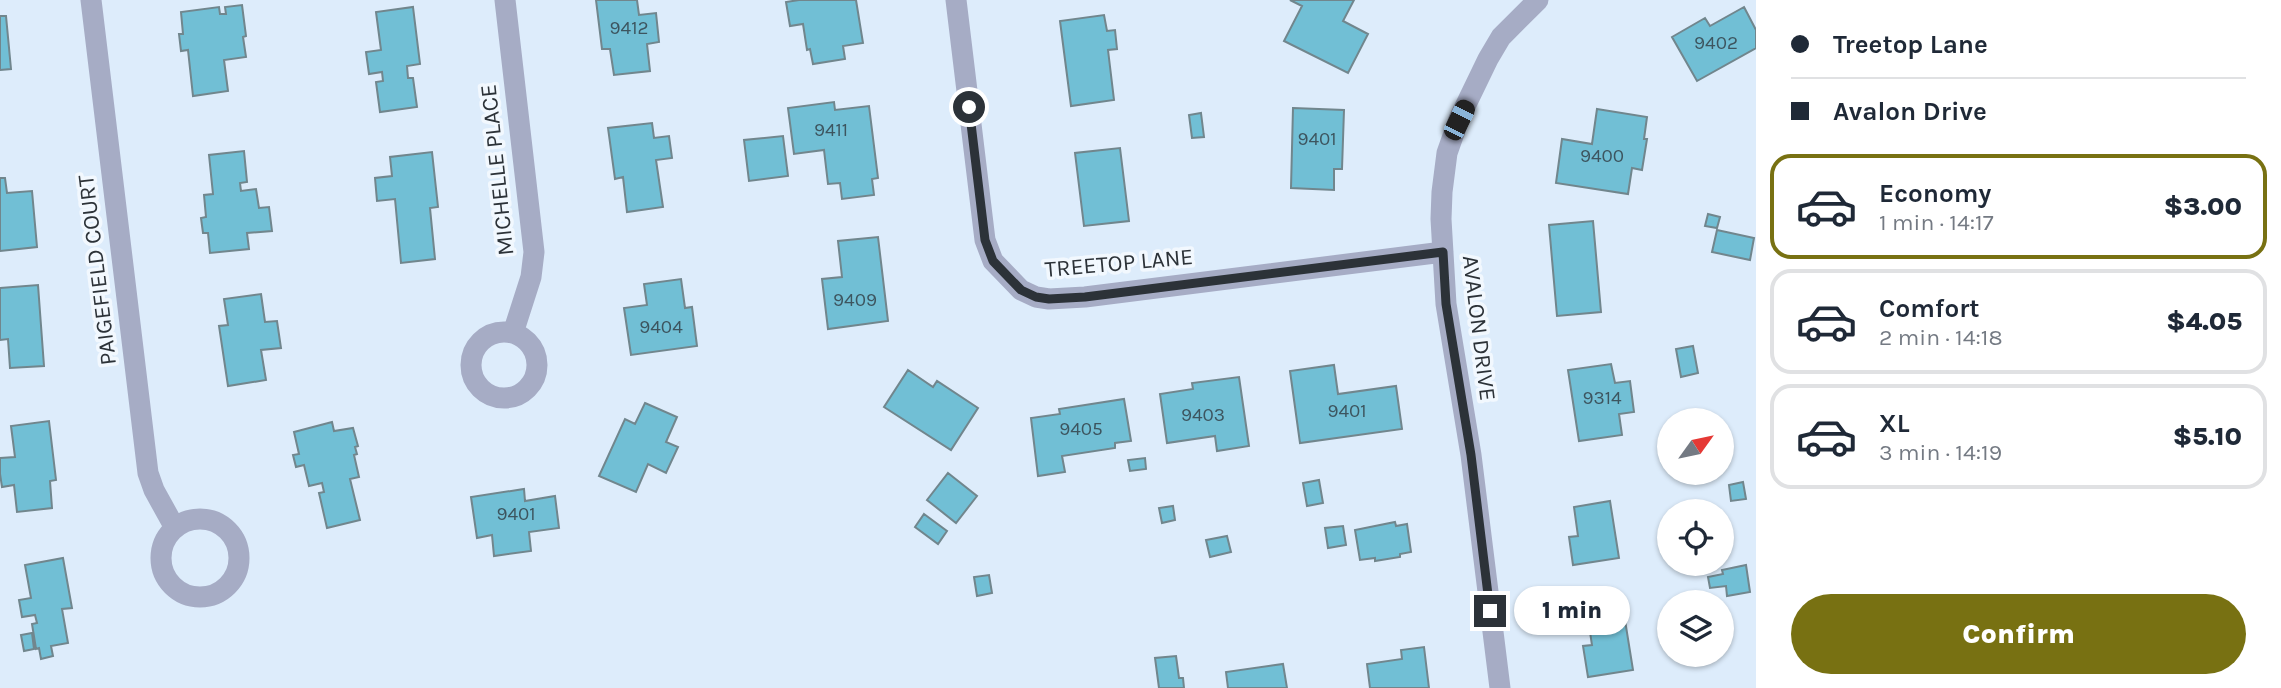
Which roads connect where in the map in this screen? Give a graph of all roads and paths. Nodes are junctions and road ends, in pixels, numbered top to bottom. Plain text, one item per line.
1 (91, 0) edge
2 (505, 0) edge
3 (956, 0) edge
4 (1538, 0) edge
5 (1443, 252) junction
6 (513, 333) dead end
7 (175, 528) dead end
8 (1500, 688) edge

1 - 7 street, PAIGEFIELD COURT
2 - 6 street, MICHELLE PLACE
3 - 5 street, TREETOP LANE
4 - 5 street, AVALON DRIVE
5 - 8 street, AVALON DRIVE

